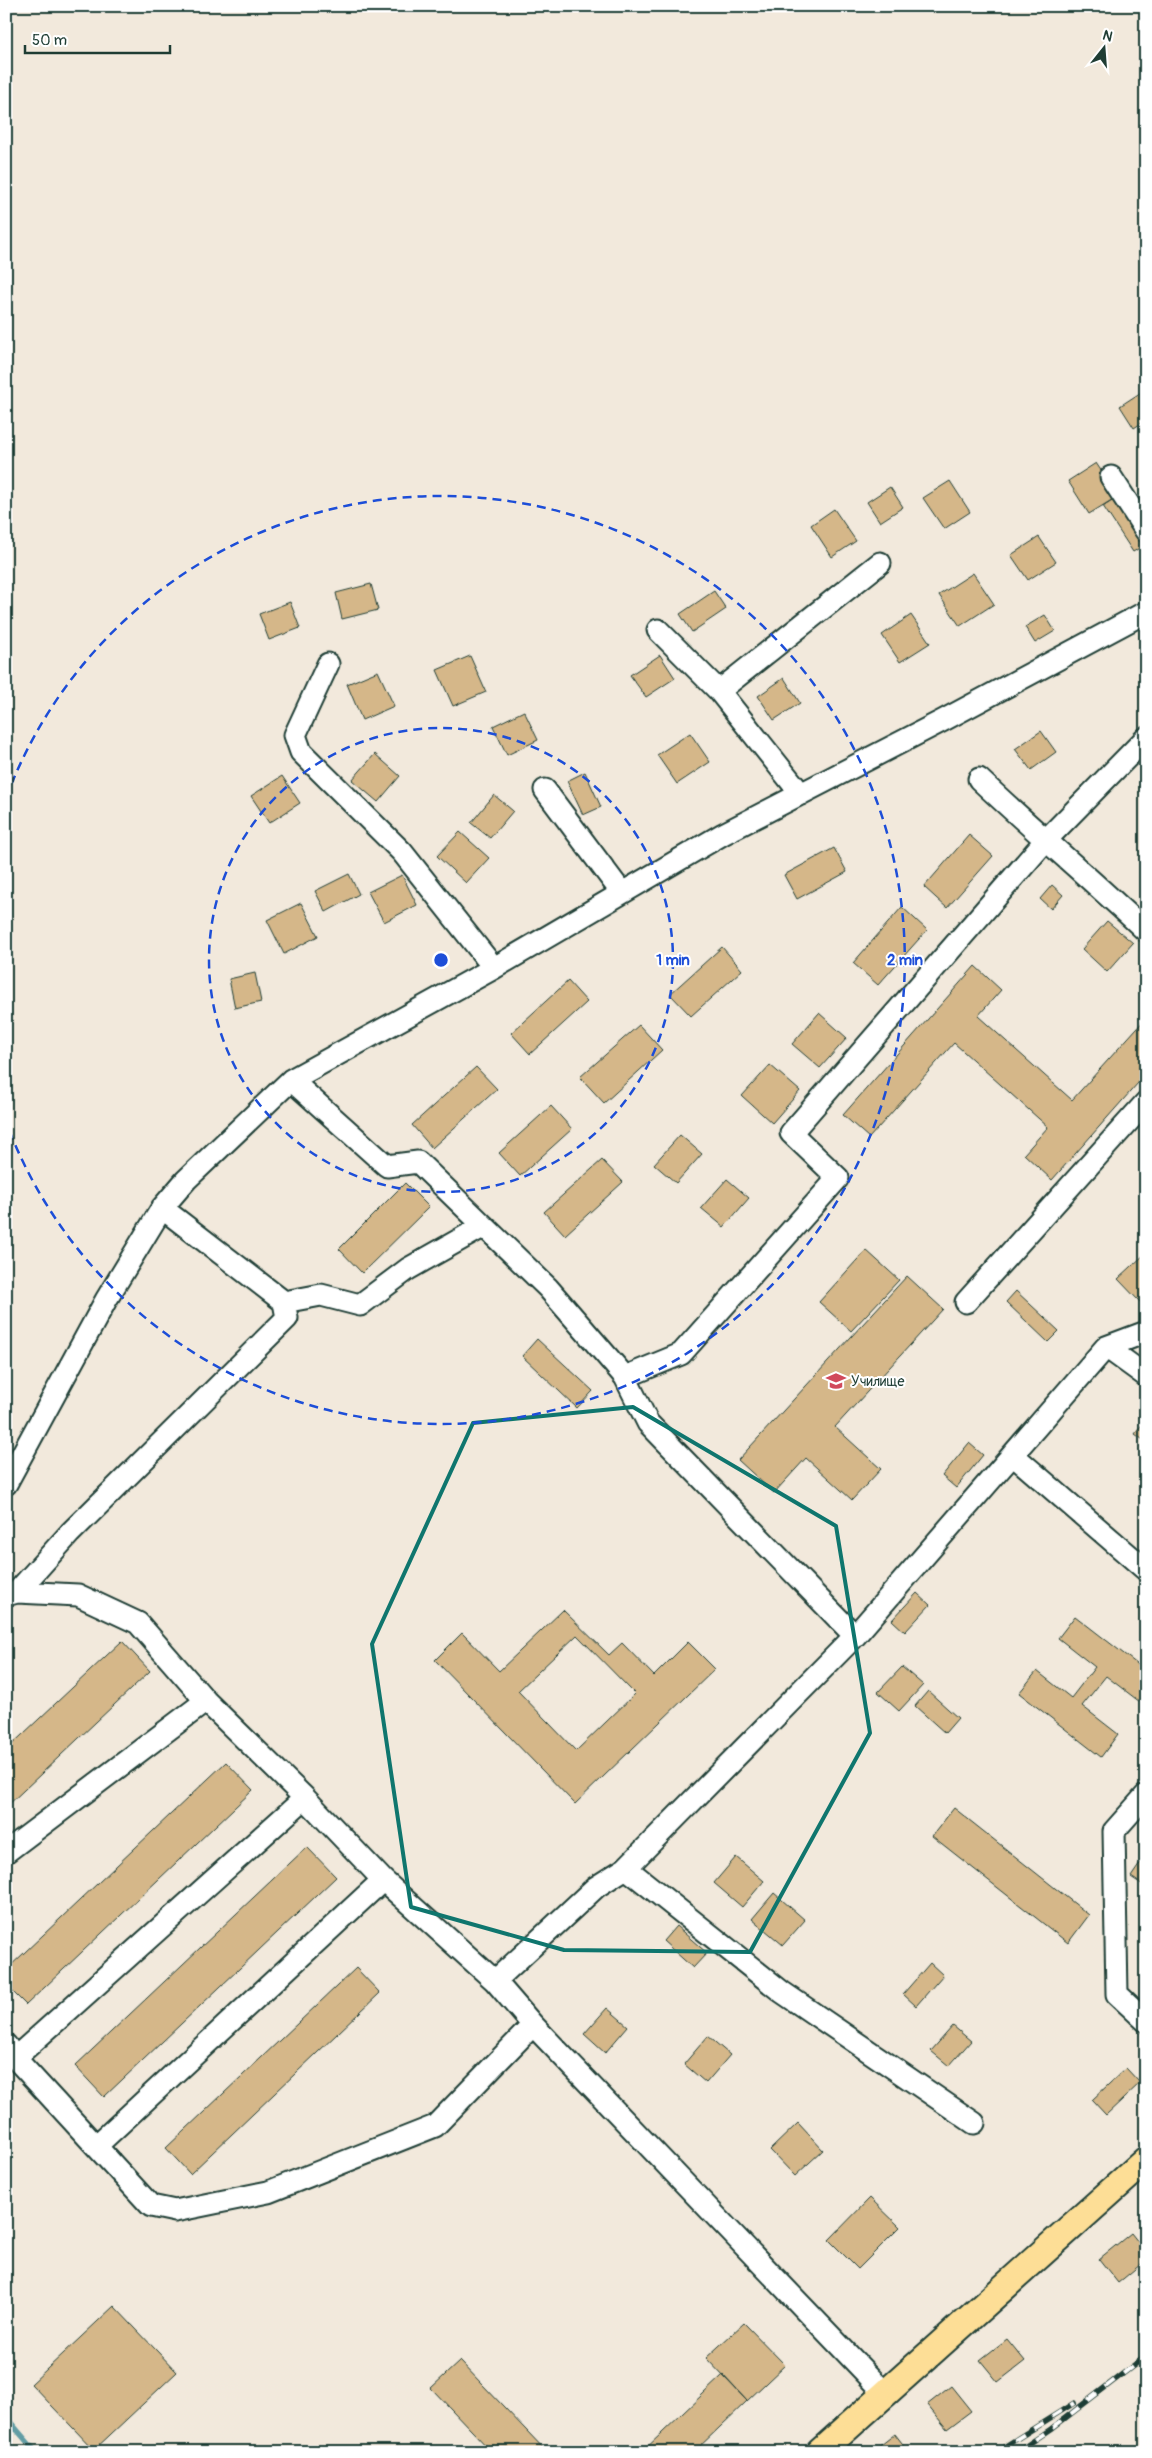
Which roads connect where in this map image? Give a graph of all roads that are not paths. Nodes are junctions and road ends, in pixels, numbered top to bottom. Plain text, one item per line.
1 (1111, 477) dead end
2 (1146, 532) edge
3 (880, 563) dead end
4 (1146, 612) edge
5 (658, 630) dead end
6 (328, 664) dead end
7 (720, 691) junction
8 (1146, 738) edge
9 (979, 779) dead end
10 (545, 790) dead end
11 (800, 794) junction
12 (1045, 841) junction
13 (622, 894) junction
14 (1146, 931) edge
15 (494, 968) junction
16 (291, 1080) junction
17 (1146, 1102) edge
18 (162, 1208) junction
19 (484, 1226) junction
20 (284, 1302) junction
21 (966, 1302) dead end
22 (1146, 1332) edge
23 (1106, 1347) junction
24 (1146, 1376) edge
25 (624, 1377) junction
26 (1013, 1455) junction
27 (6, 1484) edge
28 (1146, 1570) edge
29 (12, 1593) edge
30 (855, 1636) junction
31 (206, 1701) junction
32 (1146, 1795) edge
33 (305, 1798) junction
34 (6, 1852) edge
35 (626, 1868) junction
36 (383, 1880) junction
37 (495, 1981) junction
38 (1146, 2021) edge
39 (533, 2025) junction
40 (11, 2052) edge
41 (974, 2123) dead end
42 (96, 2146) junction
43 (1146, 2160) edge
44 (885, 2393) junction
45 (820, 2452) edge

1 - 2 street
3 - 7 street
4 - 11 street
5 - 7 street
6 - 15 street
7 - 11 street
8 - 12 street
9 - 12 street
10 - 13 street
11 - 13 street
12 - 14 street
12 - 25 street
13 - 15 street
15 - 16 street
16 - 18 street
16 - 19 street
17 - 21 street
18 - 20 street
18 - 27 street
19 - 20 street
19 - 25 street
20 - 29 street
22 - 23 street
23 - 24 street
23 - 26 street
25 - 30 street
26 - 28 street
26 - 30 street
29 - 31 street
30 - 35 street
31 - 33 street
31 - 34 street
32 - 38 street
33 - 36 street
33 - 40 street
35 - 37 street
35 - 41 street
36 - 37 street
36 - 42 street
37 - 39 street
39 - 42 street
39 - 44 street
40 - 42 street
43 - 44 main road
44 - 45 main road

